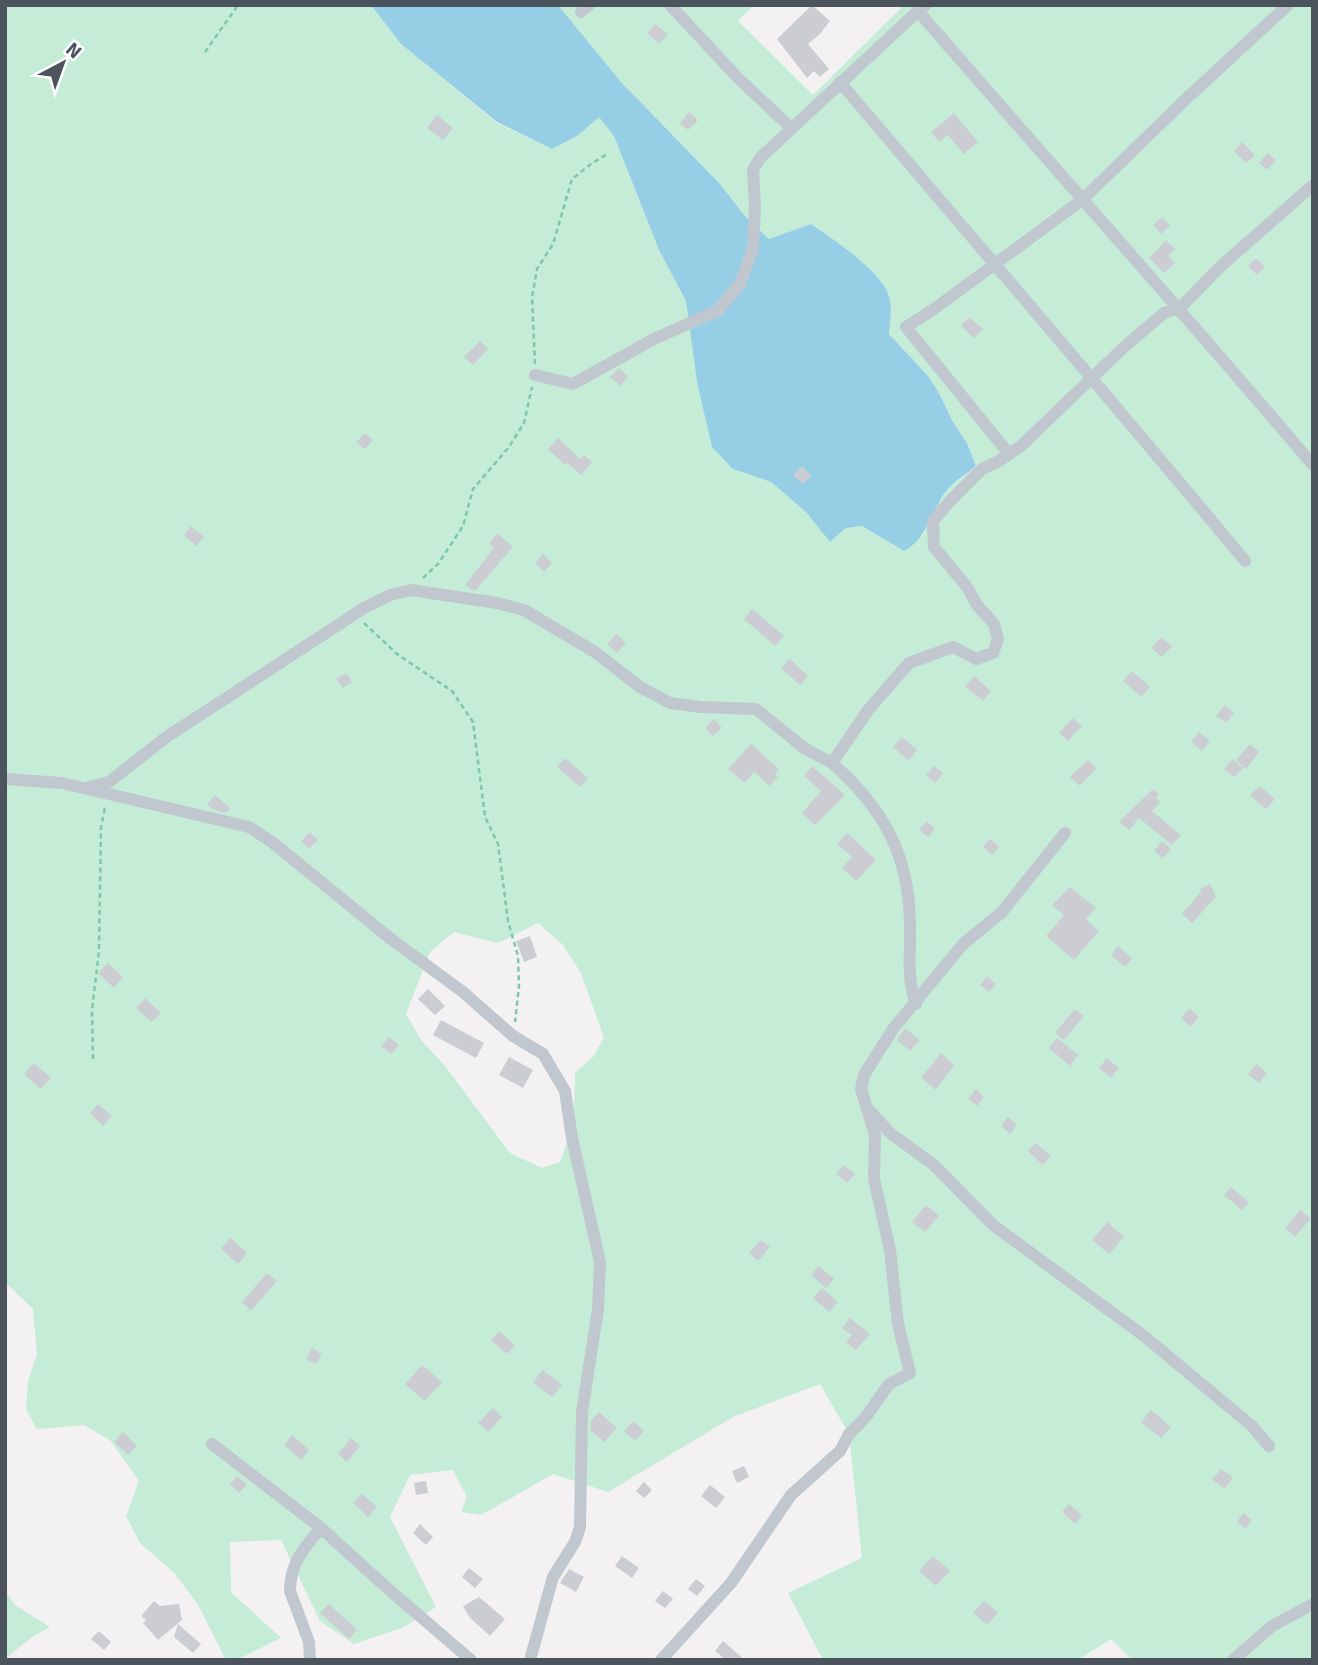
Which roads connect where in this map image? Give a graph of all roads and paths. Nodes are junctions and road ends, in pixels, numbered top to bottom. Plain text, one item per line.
1 (238, 5) edge
2 (670, 5) edge
3 (1288, 5) edge
4 (922, 8) edge
5 (205, 52) dead end
6 (840, 82) junction
7 (791, 128) junction
8 (609, 153) dead end
9 (1313, 184) edge
10 (1082, 200) junction
11 (994, 265) junction
12 (1180, 308) junction
13 (535, 375) junction
14 (1092, 376) junction
15 (1009, 454) junction
16 (1313, 466) edge
17 (1245, 561) dead end
18 (411, 590) junction
19 (356, 614) junction
20 (832, 763) junction
21 (5, 779) edge
22 (86, 788) junction
23 (108, 793) junction
24 (1065, 833) dead end
25 (916, 1004) junction
26 (513, 1036) junction
27 (93, 1059) dead end
28 (867, 1108) junction
29 (212, 1444) dead end
30 (1269, 1446) dead end
31 (321, 1528) junction
32 (1313, 1604) edge
33 (310, 1660) edge
34 (471, 1660) edge
35 (530, 1660) edge
36 (661, 1660) edge
37 (1233, 1660) edge

1 - 5 path
2 - 7 street
3 - 10 street
4 - 6 street
4 - 10 street
6 - 7 street
6 - 11 street
7 - 13 street
8 - 13 path
9 - 12 street
10 - 11 street
10 - 12 street
11 - 14 street
11 - 15 street
12 - 14 street
12 - 16 street
13 - 18 path
14 - 15 street
14 - 17 street
15 - 20 street
18 - 19 street
18 - 20 street
19 - 22 street
19 - 26 path
20 - 25 street
21 - 22 street
22 - 23 street
23 - 26 street
23 - 27 path
24 - 25 street
25 - 28 street
26 - 35 street
28 - 30 street
28 - 36 street
29 - 31 street
31 - 33 street
31 - 34 street
32 - 37 street

